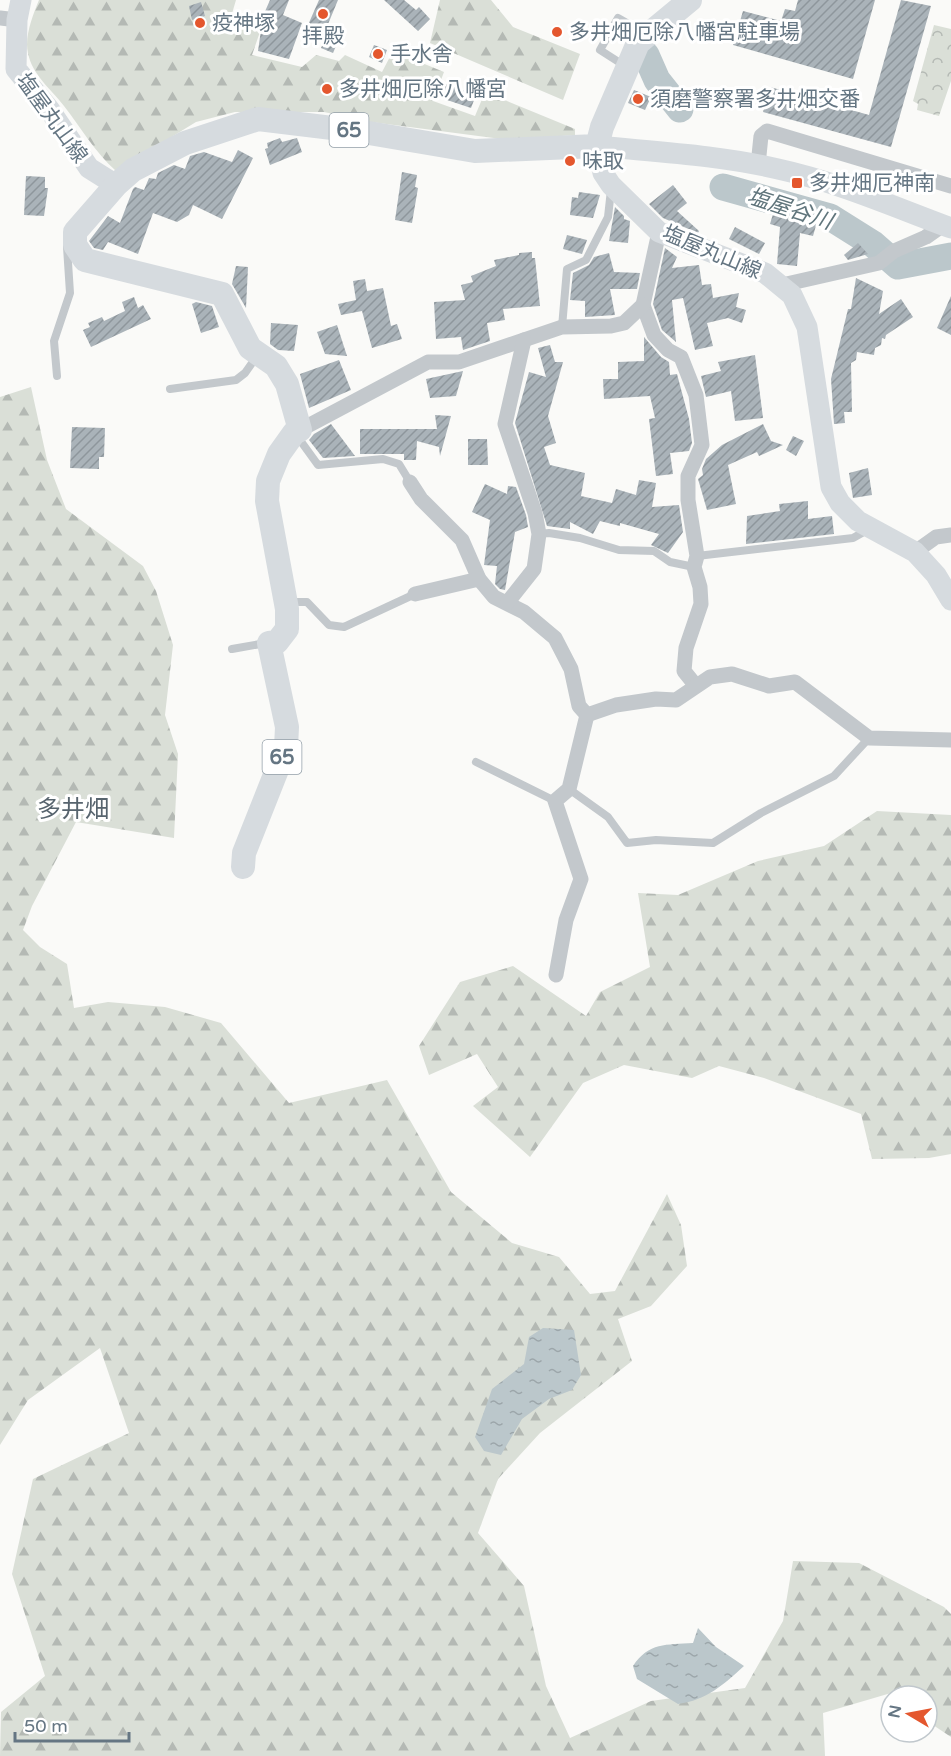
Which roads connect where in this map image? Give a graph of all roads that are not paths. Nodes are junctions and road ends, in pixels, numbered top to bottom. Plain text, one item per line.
1 (690, 0) edge
2 (12, 13) edge
3 (597, 146) junction
4 (758, 165) junction
5 (116, 185) junction
6 (611, 185) junction
7 (951, 186) edge
8 (947, 227) edge
9 (75, 232) junction
10 (659, 232) junction
11 (782, 285) junction
12 (644, 305) junction
13 (562, 327) junction
14 (524, 340) junction
15 (257, 355) junction
16 (57, 376) dead end
17 (170, 389) dead end
18 (297, 431) junction
19 (410, 482) joint
20 (872, 527) junction
21 (539, 534) junction
22 (951, 535) edge
23 (915, 552) junction
24 (696, 562) junction
25 (480, 579) junction
26 (415, 594) joint
27 (951, 600) edge
28 (286, 602) junction
29 (507, 603) junction
30 (269, 643) junction
31 (232, 649) dead end
32 (696, 686) junction
33 (587, 715) junction
34 (869, 738) junction
35 (951, 740) edge
36 (476, 762) dead end
37 (569, 789) junction
38 (555, 801) junction
39 (243, 867) dead end
40 (556, 975) dead end

1 - 3 main road
2 - 5 street, 塩屋丸山線
3 - 4 street
3 - 5 main road, 65
3 - 6 street, 塩屋丸山線
4 - 7 street
4 - 8 street
5 - 9 main road, 65
6 - 10 street, 塩屋丸山線
6 - 13 lane
8 - 11 street
9 - 15 main road
9 - 16 lane
10 - 11 street, 塩屋丸山線
10 - 12 street
11 - 20 street, 塩屋丸山線
12 - 13 street
12 - 24 street
13 - 14 street
14 - 18 street
14 - 21 street
15 - 17 lane
15 - 18 main road
18 - 19 lane
18 - 28 main road
19 - 25 street
20 - 23 street, 塩屋丸山線
20 - 24 lane
21 - 24 lane
21 - 29 street
22 - 23 street
23 - 27 street, 塩屋丸山線
24 - 32 street
25 - 26 street
25 - 29 street
26 - 28 lane
28 - 30 main road
29 - 33 street
30 - 31 lane
30 - 39 main road, 65
32 - 33 street
32 - 34 street
33 - 37 street
34 - 35 street
34 - 37 lane
36 - 38 lane
37 - 38 street
38 - 40 street

